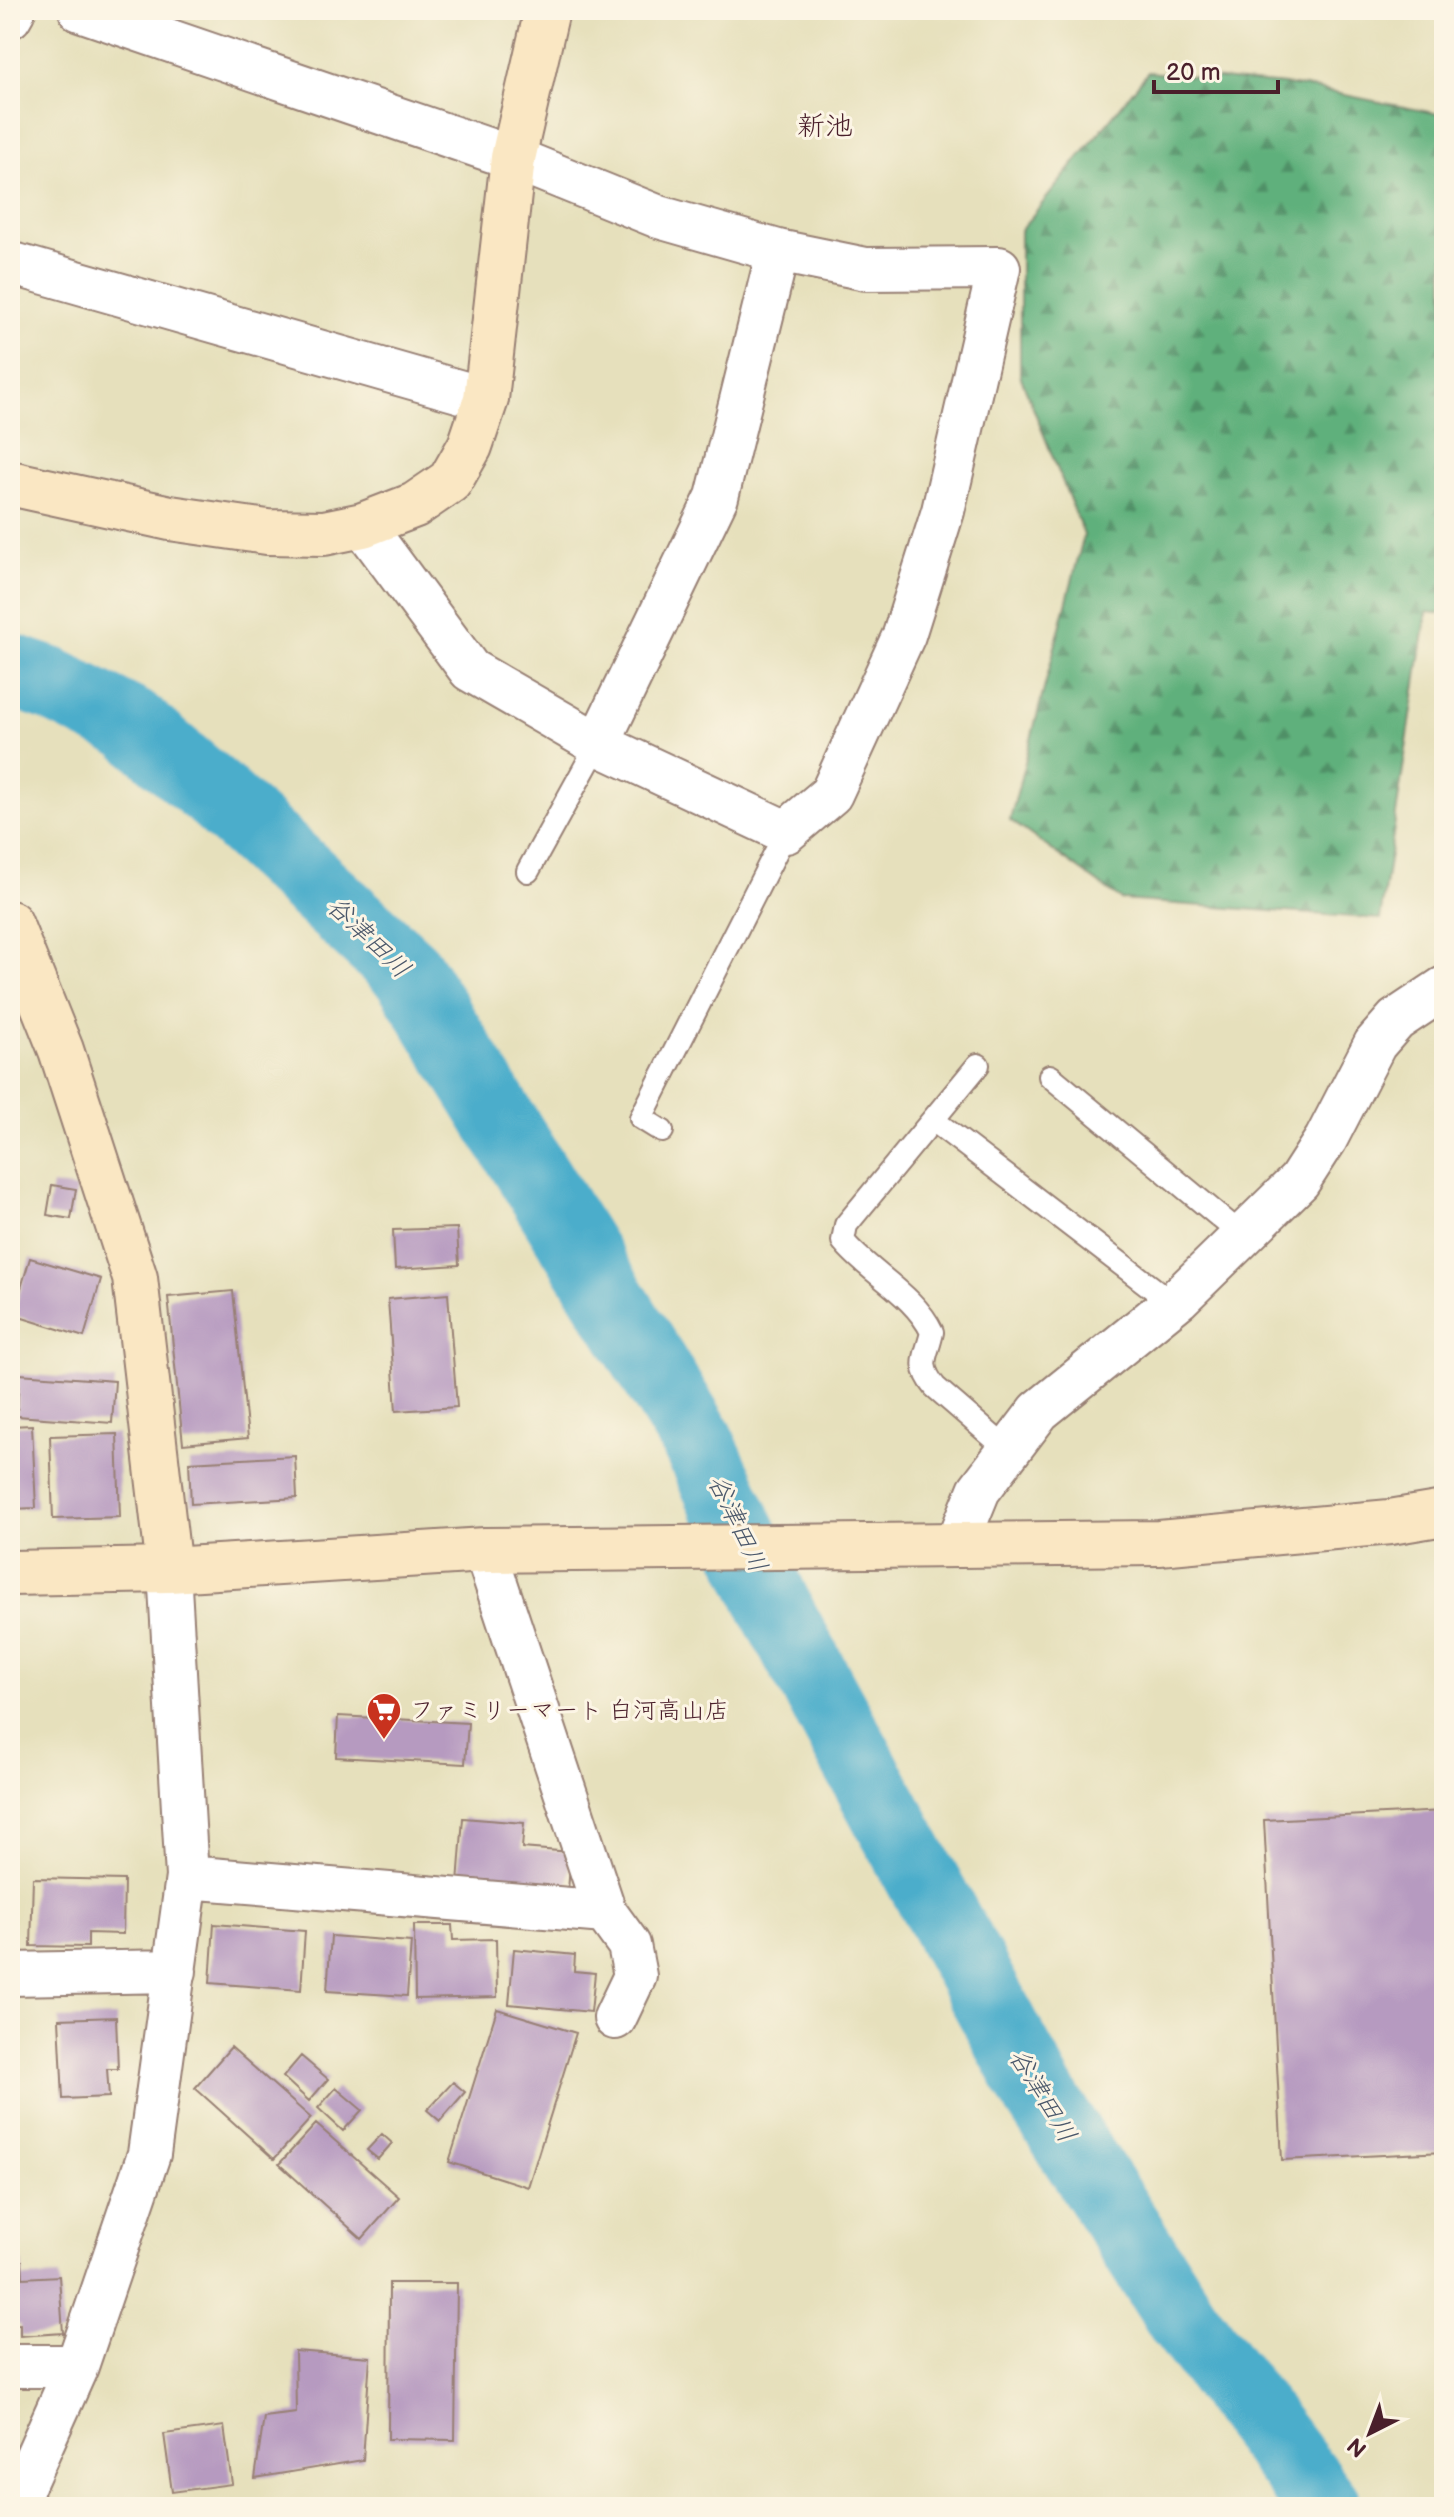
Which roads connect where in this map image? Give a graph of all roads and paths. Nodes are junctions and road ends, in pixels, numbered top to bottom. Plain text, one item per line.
1 (14, 10) edge
2 (80, 10) edge
3 (547, 10) edge
4 (10, 17) edge
5 (513, 158) junction
6 (778, 251) junction
7 (10, 263) edge
8 (486, 399) junction
9 (10, 483) edge
10 (363, 525) junction
11 (598, 744) junction
12 (786, 832) junction
13 (528, 871) dead end
14 (10, 923) edge
15 (1444, 988) edge
16 (978, 1065) dead end
17 (1050, 1076) dead end
18 (933, 1120) junction
19 (662, 1131) dead end
20 (1243, 1236) junction
21 (1172, 1303) junction
22 (1009, 1451) junction
23 (1444, 1513) edge
24 (942, 1544) junction
25 (485, 1550) junction
26 (169, 1570) junction
27 (10, 1573) edge
28 (187, 1877) junction
29 (605, 1912) junction
30 (175, 1971) junction
31 (10, 1974) edge
32 (615, 2018) dead end
33 (10, 2366) edge
34 (77, 2366) junction
35 (14, 2507) edge

1 - 4 street
2 - 5 street
3 - 5 street
5 - 6 street
5 - 8 street
6 - 11 street
6 - 12 street
7 - 8 street
8 - 10 street
9 - 10 street
10 - 11 street
11 - 12 street
11 - 13 lane
12 - 19 lane
14 - 26 street
15 - 20 street
16 - 18 lane
17 - 20 lane
18 - 21 lane
18 - 22 lane
20 - 21 street
21 - 22 street
22 - 24 street
23 - 24 street
24 - 25 street
25 - 26 street
25 - 29 street
26 - 27 street
26 - 28 street
28 - 29 street
28 - 30 street
29 - 32 street
30 - 31 street
30 - 34 street
33 - 34 street
34 - 35 street

